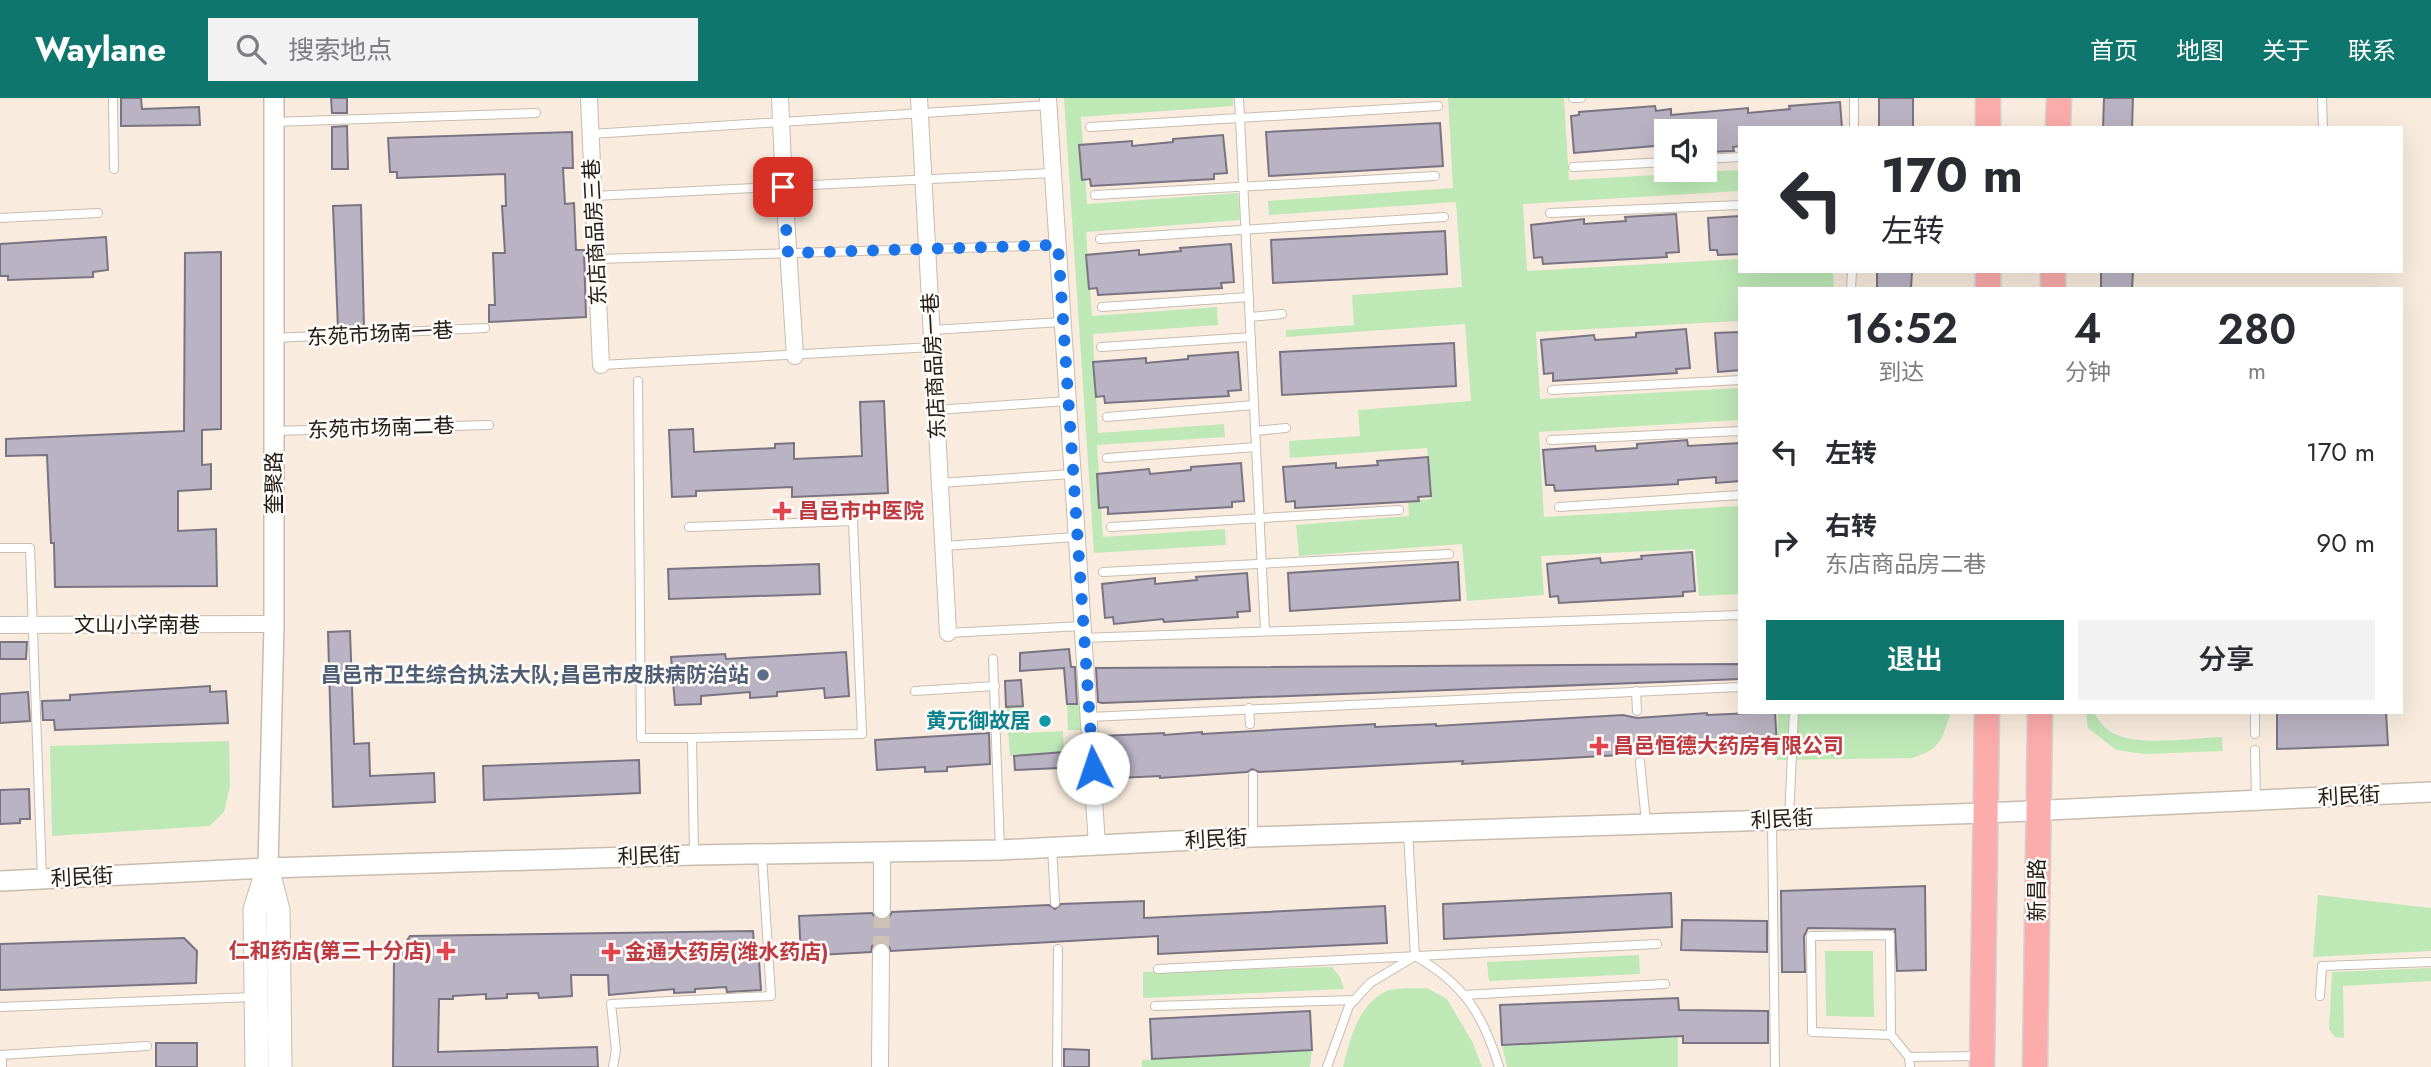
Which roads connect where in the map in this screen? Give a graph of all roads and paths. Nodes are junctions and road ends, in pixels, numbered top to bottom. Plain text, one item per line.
1 (113, 98) edge
2 (274, 98) edge
3 (589, 98) edge
4 (780, 98) edge
5 (919, 98) edge
6 (1239, 98) edge
7 (1573, 98) edge
8 (1581, 98) edge
9 (1854, 98) edge
10 (1988, 98) edge
11 (2059, 98) edge
12 (2322, 98) edge
13 (1049, 102) edge
14 (1438, 106) dead end
15 (536, 113) dead end
16 (920, 115) junction
17 (1240, 118) junction
18 (274, 122) junction
19 (781, 123) junction
20 (1854, 126) edge
21 (1988, 126) edge
22 (2058, 126) edge
23 (2323, 126) edge
24 (1090, 127) dead end
25 (591, 134) junction
26 (1738, 157) edge
27 (1717, 158) edge
28 (1654, 163) edge
29 (1573, 167) dead end
30 (114, 169) dead end
31 (1053, 173) junction
32 (1435, 176) dead end
33 (924, 180) junction
34 (783, 187) junction
35 (1244, 187) junction
36 (1095, 195) dead end
37 (594, 197) junction
38 (1738, 205) edge
39 (98, 213) dead end
40 (1550, 213) dead end
41 (1444, 217) dead end
42 (0, 218) edge
43 (1246, 230) junction
44 (1100, 239) dead end
45 (1058, 245) junction
46 (928, 249) junction
47 (788, 253) junction
48 (597, 259) junction
49 (1249, 298) junction
50 (1102, 307) dead end
51 (1282, 314) dead end
52 (1250, 317) junction
53 (1062, 321) junction
54 (485, 328) dead end
55 (932, 330) junction
56 (1251, 337) junction
57 (274, 338) junction
58 (933, 347) junction
59 (1101, 347) dead end
60 (795, 356) junction
61 (601, 365) joint
62 (1738, 380) edge
63 (638, 381) dead end
64 (1552, 390) dead end
65 (1068, 401) junction
66 (1254, 405) junction
67 (936, 410) junction
68 (1107, 417) dead end
69 (489, 425) dead end
70 (1286, 428) dead end
71 (274, 431) junction
72 (1255, 431) junction
73 (1738, 431) edge
74 (1551, 440) dead end
75 (1256, 447) junction
76 (1108, 458) dead end
77 (1072, 474) junction
78 (940, 483) junction
79 (1738, 495) edge
80 (1559, 507) dead end
81 (1399, 510) dead end
82 (1260, 519) junction
83 (689, 527) dead end
84 (1111, 527) dead end
85 (1076, 537) junction
86 (944, 546) junction
87 (0, 548) edge
88 (1449, 554) dead end
89 (1262, 564) junction
90 (1103, 572) dead end
91 (1738, 615) edge
92 (274, 624) junction
93 (0, 625) edge
94 (33, 625) junction
95 (1265, 631) junction
96 (1082, 632) junction
97 (948, 633) joint
98 (993, 659) dead end
99 (995, 686) junction
100 (1738, 687) edge
101 (915, 691) dead end
102 (1636, 691) junction
103 (1249, 708) junction
104 (1637, 711) dead end
105 (1794, 714) edge
106 (1987, 714) edge
107 (2040, 714) edge
108 (2255, 714) edge
109 (1090, 717) junction
110 (1250, 724) dead end
111 (2255, 734) dead end
112 (692, 738) junction
113 (2255, 750) dead end
114 (1640, 762) dead end
115 (1253, 775) dead end
116 (2431, 792) edge
117 (2256, 800) junction
118 (2037, 809) junction
119 (1985, 813) junction
120 (1781, 819) junction
121 (1646, 825) junction
122 (1408, 832) junction
123 (1253, 837) junction
124 (1097, 845) junction
125 (1052, 847) junction
126 (1000, 850) junction
127 (882, 852) junction
128 (694, 855) junction
129 (762, 855) junction
130 (268, 868) junction
131 (42, 879) junction
132 (0, 881) edge
133 (1055, 903) dead end
134 (881, 910) tunnel mouth
135 (1657, 944) dead end
136 (1058, 949) dead end
137 (881, 952) tunnel mouth
138 (1415, 956) junction
139 (2431, 962) edge
140 (1158, 969) dead end
141 (1665, 984) dead end
142 (1464, 995) junction
143 (2320, 996) dead end
144 (257, 997) junction
145 (1354, 1000) junction
146 (1155, 1006) dead end
147 (0, 1007) edge
148 (1891, 1034) junction
149 (148, 1046) dead end
150 (1, 1055) edge
151 (1909, 1056) junction
152 (1982, 1062) edge
153 (2, 1067) edge
154 (257, 1067) edge
155 (280, 1067) edge
156 (613, 1067) edge
157 (880, 1067) edge
158 (1057, 1067) edge
159 (1327, 1067) edge
160 (1499, 1067) edge
161 (1775, 1067) edge
162 (1910, 1067) edge
163 (2035, 1067) edge

1 - 30 lane
2 - 18 street, 奎聚路
3 - 25 street, 东店商品房三巷
4 - 19 street
5 - 16 street, 东店商品房一巷
6 - 17 lane
7 - 8 lane
9 - 20 lane
10 - 21 main road
11 - 22 main road
12 - 23 lane
13 - 16 lane
13 - 31 street
14 - 17 lane
15 - 18 lane
16 - 19 lane
16 - 33 street, 东店商品房一巷
17 - 24 lane
17 - 35 lane
18 - 57 street, 奎聚路
19 - 25 lane
19 - 34 street
25 - 37 street, 东店商品房三巷
26 - 27 lane
28 - 29 lane
31 - 33 lane
31 - 45 street
32 - 35 lane
33 - 34 lane
33 - 46 street, 东店商品房一巷
34 - 37 lane
34 - 47 street
35 - 36 lane
35 - 43 lane
37 - 48 street, 东店商品房三巷
38 - 40 lane
39 - 42 lane
41 - 43 lane
43 - 44 lane
43 - 49 lane
45 - 46 lane
45 - 53 street
46 - 47 lane
46 - 55 street, 东店商品房一巷
47 - 48 lane
47 - 60 street
48 - 61 street, 东店商品房三巷
49 - 50 lane
49 - 52 lane
51 - 52 lane
52 - 56 lane
53 - 55 lane
53 - 65 street
54 - 57 lane, 东苑市场南一巷
55 - 58 street, 东店商品房一巷
56 - 59 lane
56 - 66 lane
57 - 71 street, 奎聚路
58 - 60 lane
58 - 67 street, 东店商品房一巷
60 - 61 lane
62 - 64 lane
63 - 112 lane
65 - 67 lane
65 - 77 street
66 - 68 lane
66 - 72 lane
67 - 78 street, 东店商品房一巷
69 - 71 lane, 东苑市场南二巷
70 - 72 lane
71 - 92 street, 奎聚路
72 - 75 lane
73 - 74 lane
75 - 76 lane
75 - 82 lane
77 - 78 lane
77 - 85 street
78 - 86 street, 东店商品房一巷
79 - 80 lane
81 - 82 lane
82 - 84 lane
82 - 89 lane
83 - 112 lane
85 - 86 lane
85 - 96 street
86 - 97 street, 东店商品房一巷
87 - 94 lane
88 - 89 lane
89 - 90 lane
89 - 95 lane
91 - 95 lane
92 - 94 street, 文山小学南巷
92 - 130 street, 奎聚路
93 - 94 street, 文山小学南巷
94 - 131 lane
95 - 96 lane
96 - 97 lane
96 - 109 street
98 - 99 lane
99 - 101 lane
99 - 126 lane
100 - 102 lane
102 - 103 lane
102 - 104 lane
103 - 109 lane
103 - 110 lane
105 - 120 lane
106 - 119 main road
107 - 118 main road, 新昌路
108 - 111 lane
109 - 124 street
112 - 128 lane
113 - 117 lane
114 - 121 lane
115 - 123 lane
116 - 117 street, 利民街
117 - 118 street, 利民街
118 - 119 street, 利民街
118 - 163 main road, 新昌路
119 - 120 street, 利民街
119 - 152 main road
120 - 121 street, 利民街
120 - 161 lane
121 - 122 street, 利民街
122 - 123 street, 利民街
122 - 138 lane
123 - 124 street, 利民街
124 - 125 street, 利民街
125 - 126 street, 利民街
125 - 133 lane
126 - 127 street, 利民街
127 - 129 street, 利民街
127 - 134 street
128 - 129 street, 利民街
128 - 130 street, 利民街
129 - 156 lane
130 - 131 street, 利民街
130 - 144 main road, 奎聚路
130 - 155 main road, 奎聚路
131 - 132 street, 利民街
135 - 138 lane
136 - 158 lane
137 - 157 street
138 - 140 lane
138 - 142 lane
138 - 145 lane
139 - 143 lane
141 - 142 lane
142 - 160 lane
144 - 147 lane
144 - 154 main road, 奎聚路
145 - 146 lane
145 - 159 lane
148 - 148 lane
148 - 151 lane
149 - 150 lane
150 - 153 lane
151 - 152 lane
151 - 162 lane

